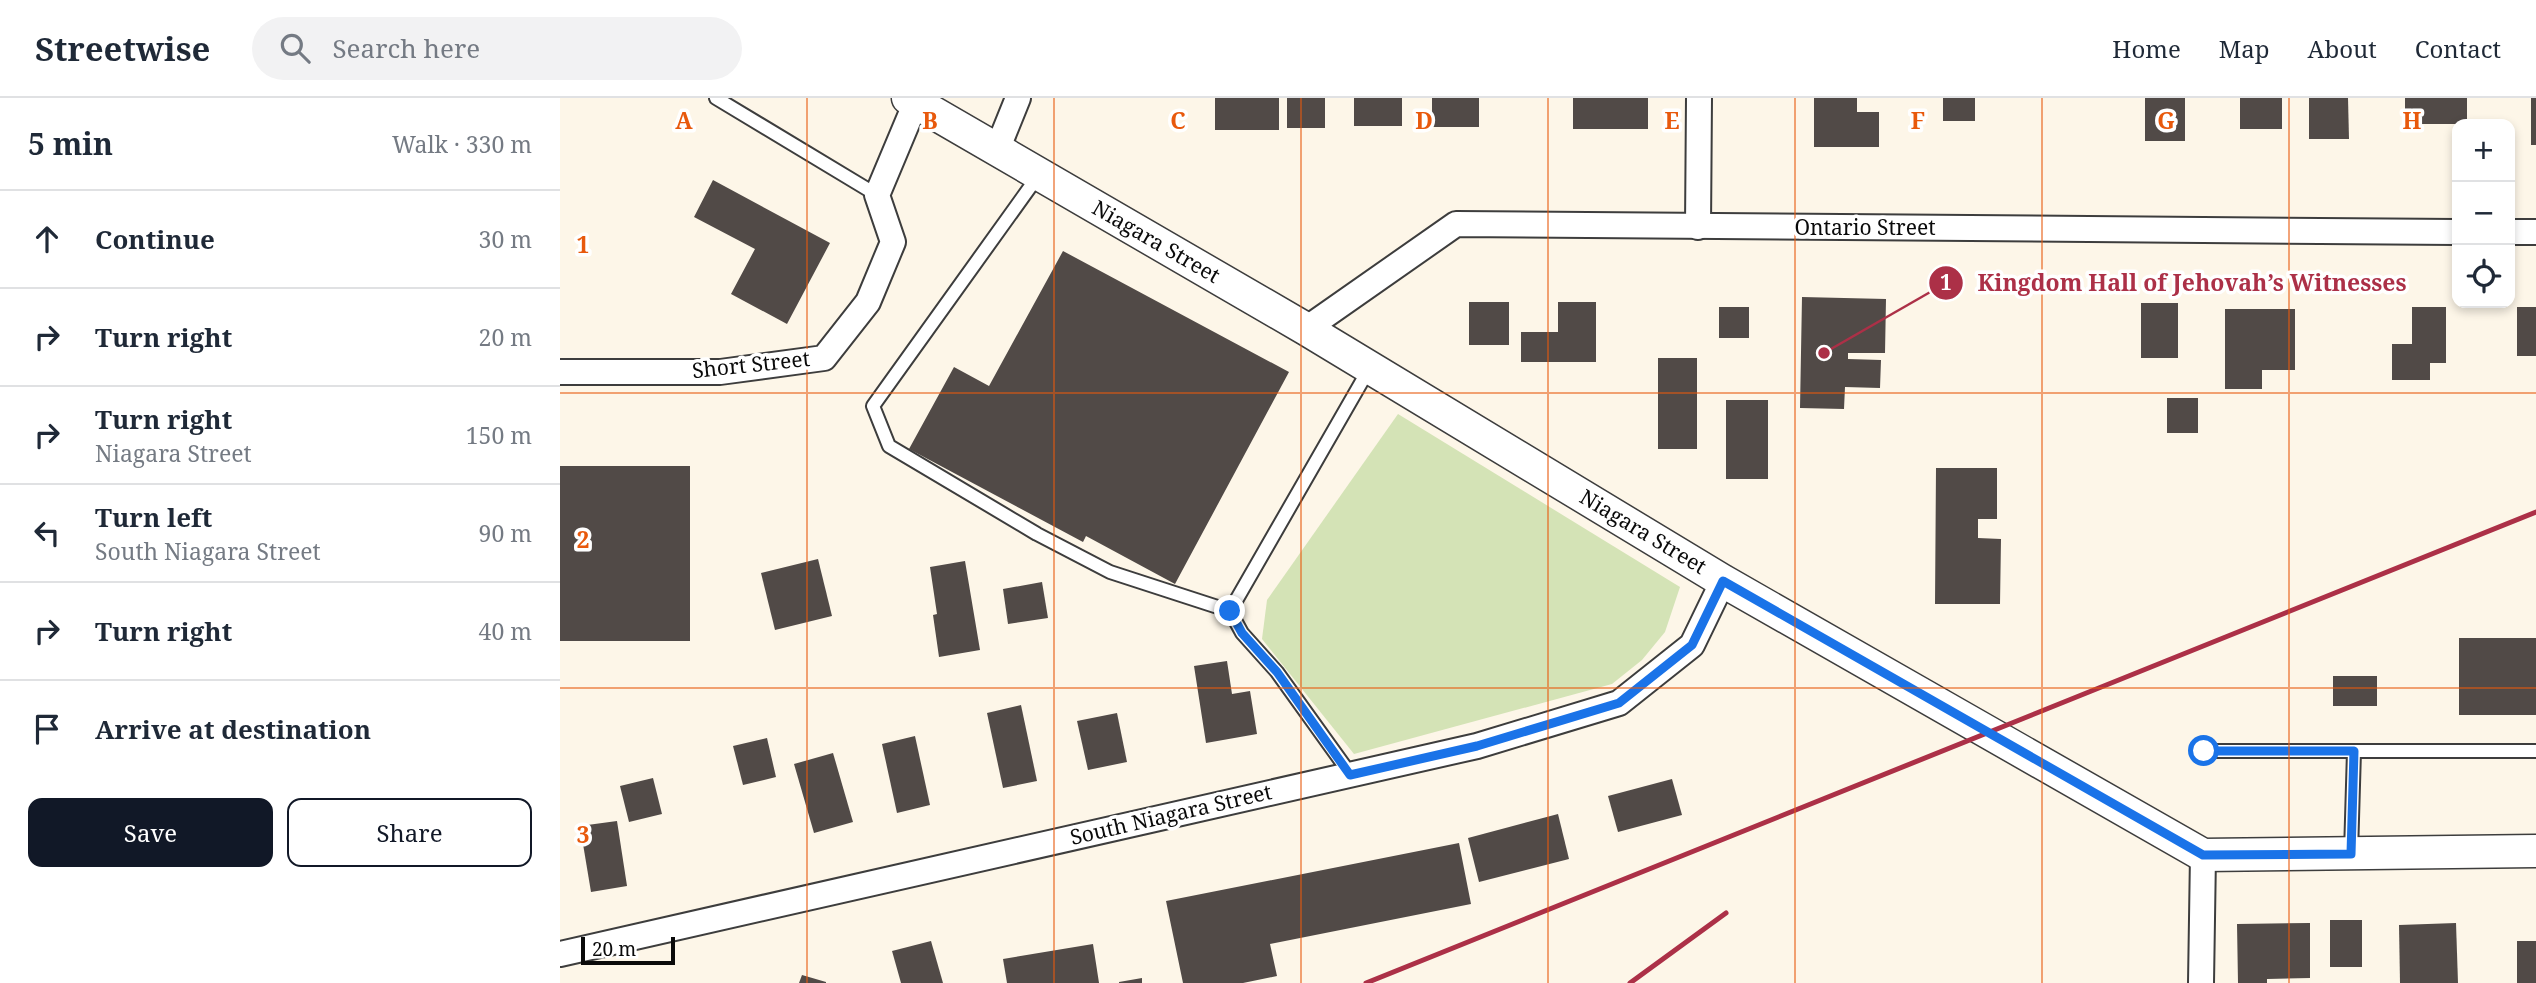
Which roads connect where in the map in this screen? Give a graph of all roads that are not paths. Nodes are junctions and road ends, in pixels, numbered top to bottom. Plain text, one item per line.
1 (716, 98) edge
2 (1018, 98) edge
3 (1699, 98) edge
4 (912, 100) edge
5 (997, 150) junction
6 (1039, 174) junction
7 (877, 195) junction
8 (1698, 227) junction
9 (2452, 232) edge
10 (2515, 232) edge
11 (2536, 232) edge
12 (1306, 329) junction
13 (1370, 367) junction
14 (560, 372) edge
15 (1723, 581) junction
16 (1230, 611) junction
17 (2204, 751) dead end
18 (2354, 751) junction
19 (2536, 751) edge
20 (1350, 775) junction
21 (2536, 851) edge
22 (2351, 854) junction
23 (2203, 855) junction
24 (560, 954) edge
25 (2201, 983) edge

1 - 7 lane
2 - 5 street
3 - 8 street
4 - 5 street, Niagara Street
4 - 7 street
5 - 6 street, Niagara Street
6 - 12 street, Niagara Street
6 - 16 lane
7 - 14 street, Short Street
8 - 9 street, Ontario Street
8 - 12 street, Ontario Street
10 - 11 street
12 - 13 street, Niagara Street
13 - 15 street, Niagara Street
13 - 16 lane
15 - 20 street, South Niagara Street
15 - 23 street, Niagara Street
16 - 20 lane
17 - 18 lane
18 - 19 lane
18 - 22 lane
20 - 24 street, South Niagara Street
21 - 22 street
22 - 23 street
23 - 25 street

